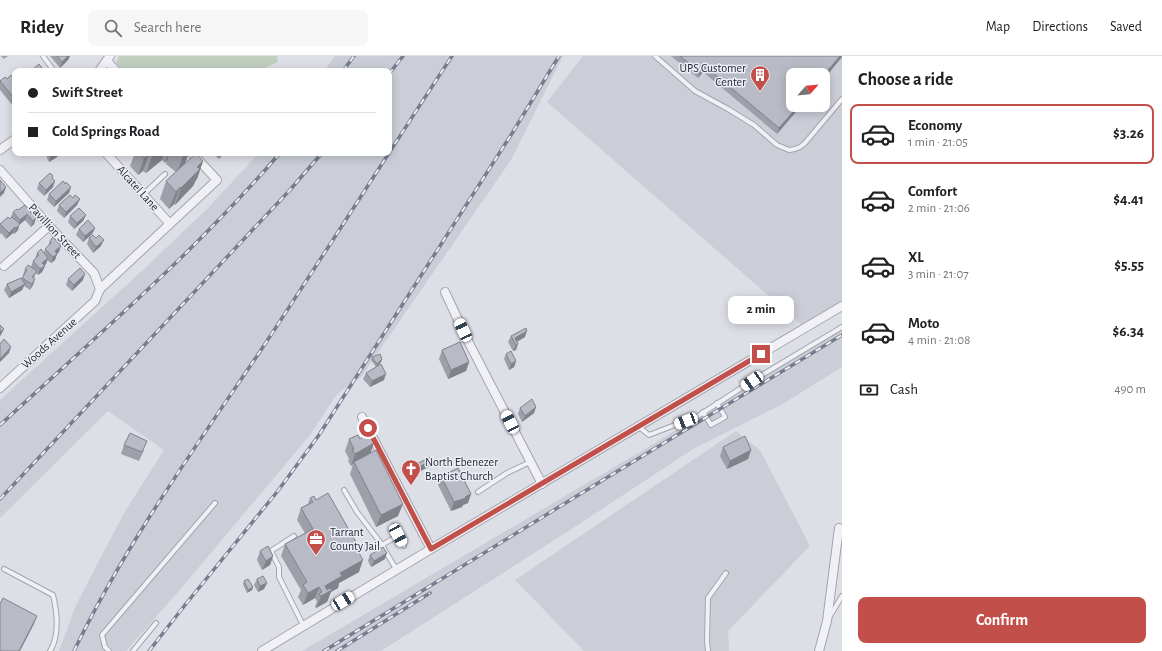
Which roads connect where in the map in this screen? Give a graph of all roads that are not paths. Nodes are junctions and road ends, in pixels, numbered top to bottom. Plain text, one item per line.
1 (43, 56) edge
2 (655, 56) edge
3 (109, 59) edge
4 (52, 68) edge
5 (102, 68) edge
6 (114, 68) edge
7 (842, 99) edge
8 (12, 141) edge
9 (0, 150) edge
10 (109, 156) edge
11 (195, 156) edge
12 (0, 170) edge
13 (165, 174) dead end
14 (144, 194) junction
15 (169, 223) junction
16 (49, 226) junction
17 (4, 266) dead end
18 (99, 292) junction
19 (444, 292) dead end
20 (842, 306) edge
21 (842, 326) edge
22 (0, 387) edge
23 (717, 403) junction
24 (703, 412) junction
25 (362, 417) dead end
26 (639, 427) junction
27 (530, 462) junction
28 (542, 484) junction
29 (344, 490) dead end
30 (478, 492) dead end
31 (215, 503) dead end
32 (394, 526) dead end
33 (839, 528) dead end
34 (398, 535) junction
35 (294, 536) dead end
36 (382, 545) junction
37 (404, 546) dead end
38 (431, 549) junction
39 (4, 569) dead end
40 (396, 570) junction
41 (726, 573) dead end
42 (842, 596) edge
43 (827, 621) junction
44 (156, 622) dead end
45 (304, 625) junction
46 (50, 651) edge
47 (109, 651) edge
48 (133, 651) edge
49 (262, 651) edge
50 (708, 651) edge
51 (819, 651) edge

1 - 4 lane
2 - 7 lane
3 - 5 street
3 - 6 street
8 - 9 street
10 - 14 street, Alcatel Lane
11 - 15 street
12 - 16 street, Pavillion Street
13 - 14 lane
14 - 15 street, Alcatel Lane
15 - 18 street, Woods Avenue
16 - 17 street
16 - 18 street, Pavillion Street
18 - 22 street, Woods Avenue
19 - 27 street
20 - 26 street
21 - 23 lane
23 - 24 lane
23 - 24 lane
24 - 26 lane
25 - 38 street
26 - 28 street
27 - 28 street
27 - 30 lane
28 - 38 street
29 - 36 lane
31 - 47 lane
32 - 34 lane
33 - 43 street
34 - 36 lane
34 - 37 lane
35 - 45 lane
36 - 40 lane
38 - 40 street
39 - 46 lane
40 - 45 street
41 - 50 lane
42 - 43 lane
43 - 51 street
44 - 48 lane
45 - 49 street

